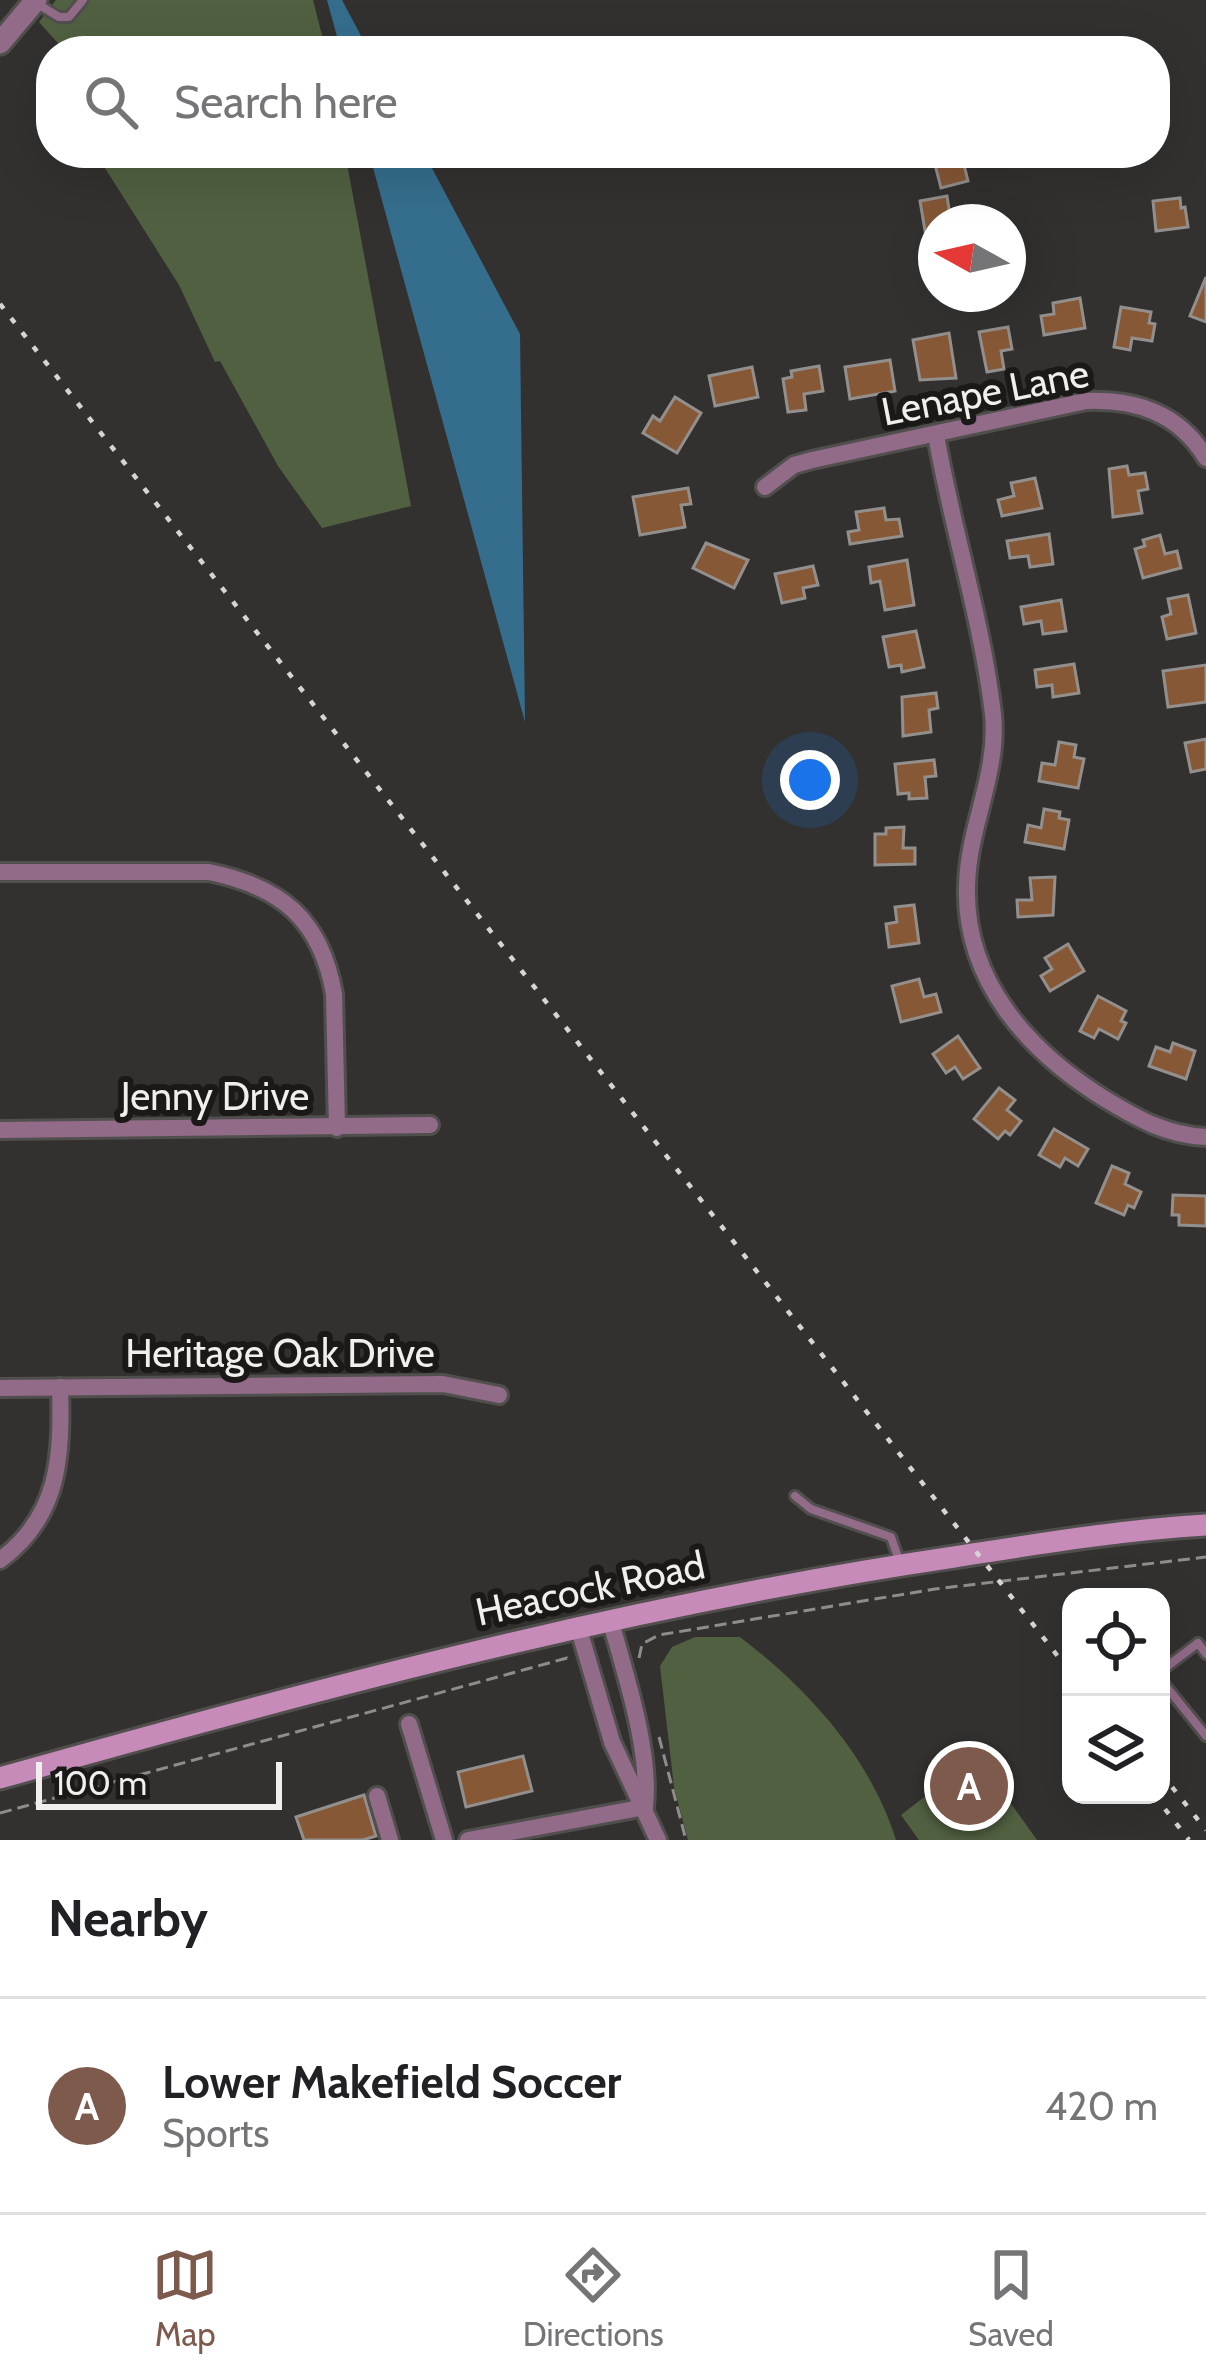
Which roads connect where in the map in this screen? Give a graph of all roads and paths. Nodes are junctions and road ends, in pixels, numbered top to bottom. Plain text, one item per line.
1 (83, 0) edge
2 (36, 1) edge
3 (0, 43) edge
4 (936, 435) junction
5 (1206, 458) edge
6 (765, 487) dead end
7 (0, 872) edge
8 (430, 1125) dead end
9 (337, 1128) junction
10 (0, 1130) edge
11 (1206, 1137) edge
12 (60, 1387) junction
13 (0, 1388) edge
14 (499, 1395) dead end
15 (795, 1496) dead end
16 (1206, 1525) edge
17 (1206, 1557) edge
18 (0, 1560) edge
19 (901, 1565) junction
20 (610, 1619) junction
21 (578, 1626) junction
22 (1206, 1654) edge
23 (580, 1667) dead end
24 (1170, 1667) edge
25 (642, 1671) dead end
26 (1170, 1687) edge
27 (409, 1724) dead end
28 (657, 1732) dead end
29 (1206, 1736) edge
30 (0, 1778) edge
31 (377, 1796) dead end
32 (645, 1807) junction
33 (0, 1814) edge
34 (391, 1840) edge
35 (444, 1840) edge
36 (468, 1840) edge
37 (658, 1840) edge
38 (686, 1840) edge

1 - 2 lane
2 - 3 street
4 - 5 street, Lenape Lane
4 - 6 street, Lenape Lane
4 - 11 street
7 - 9 street
8 - 9 street, Jenny Drive
9 - 10 street, Jenny Drive
12 - 13 street, Heritage Oak Drive
12 - 14 street, Heritage Oak Drive
12 - 18 street
15 - 19 lane
16 - 19 main road, Heacock Road
17 - 25 path
19 - 20 main road, Heacock Road
20 - 21 main road, Heacock Road
20 - 32 street
21 - 30 main road, Heacock Road
21 - 32 street
22 - 24 lane
23 - 33 path
26 - 29 lane
27 - 35 street
28 - 38 path
31 - 34 street
32 - 36 street
32 - 37 street

